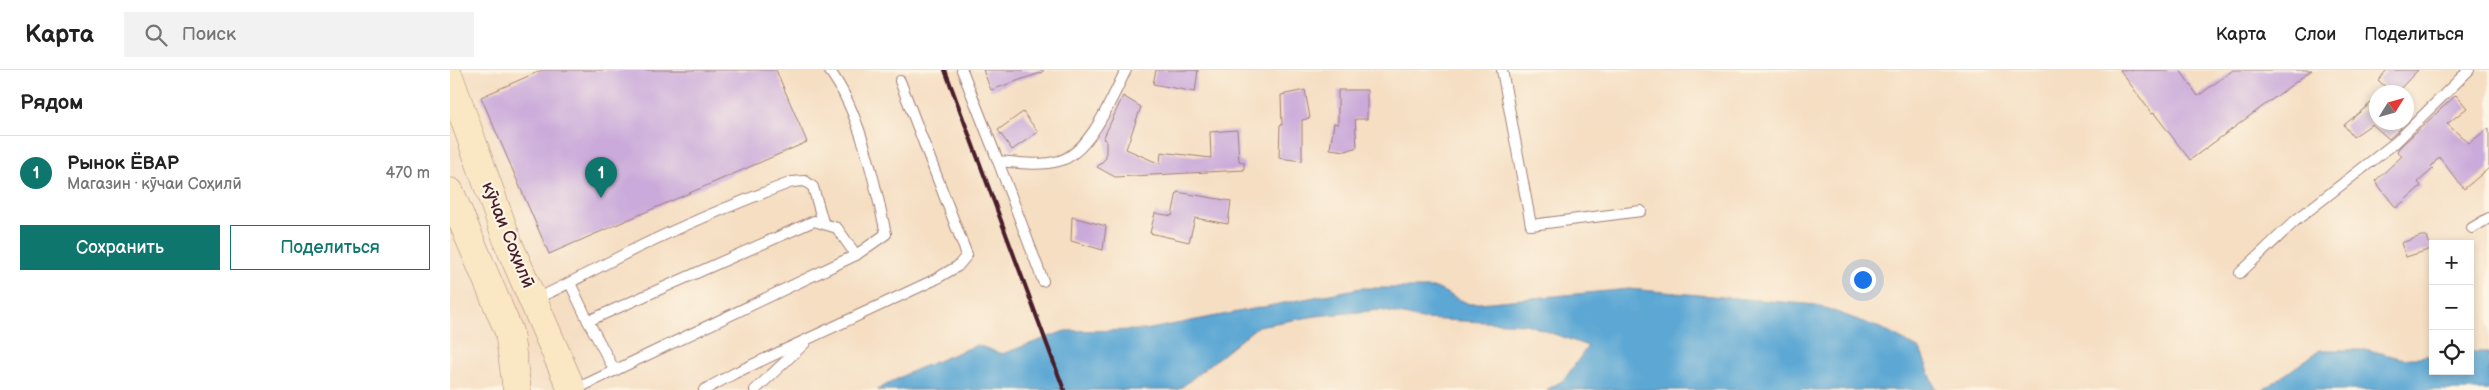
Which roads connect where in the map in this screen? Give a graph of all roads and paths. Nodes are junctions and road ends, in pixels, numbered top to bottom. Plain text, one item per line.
1 (829, 70) edge
2 (962, 70) edge
3 (1126, 70) edge
4 (1502, 70) edge
5 (2469, 70) edge
6 (450, 79) edge
7 (900, 80) dead end
8 (998, 161) junction
9 (450, 192) edge
10 (1641, 211) dead end
11 (2489, 218) edge
12 (824, 222) junction
13 (2472, 228) dead end
14 (856, 255) junction
15 (2240, 274) dead end
16 (1043, 281) dead end
17 (570, 283) junction
18 (534, 299) junction
19 (588, 321) junction
20 (812, 337) junction
21 (615, 371) junction
22 (517, 390) edge
23 (573, 390) edge
24 (704, 390) edge
25 (755, 390) edge

1 - 14 lane
2 - 8 lane
3 - 8 lane
4 - 10 lane
5 - 15 lane
6 - 18 street, кӯчаи Соҳилӣ
7 - 20 lane
8 - 16 lane
9 - 22 street, кӯчаи Соҳилӣ
11 - 13 lane
12 - 14 lane
12 - 17 lane
12 - 19 lane
14 - 21 lane
17 - 18 lane
17 - 19 lane
18 - 23 street, кӯчаи Соҳилӣ
19 - 21 lane
20 - 24 lane
20 - 25 lane
21 - 23 lane

